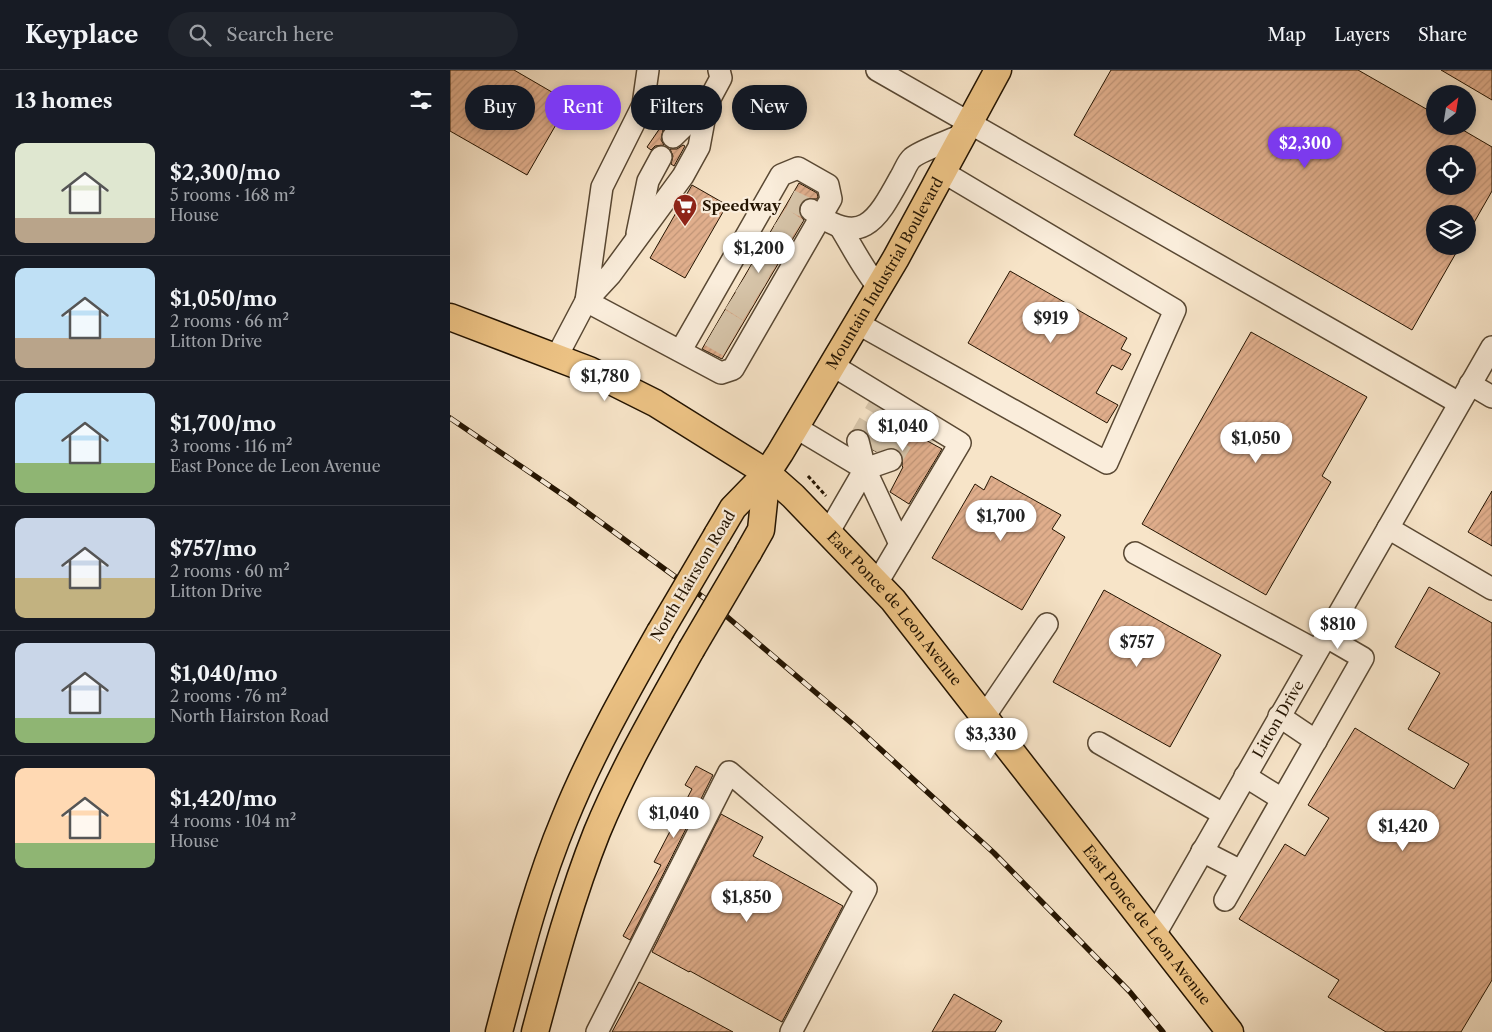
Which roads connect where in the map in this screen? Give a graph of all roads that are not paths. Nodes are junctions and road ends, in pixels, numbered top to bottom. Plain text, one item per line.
1 (648, 70) edge
2 (719, 70) edge
3 (877, 70) edge
4 (998, 70) edge
5 (717, 85) edge
6 (967, 129) junction
7 (680, 130) edge
8 (702, 130) edge
9 (673, 137) dead end
10 (661, 157) dead end
11 (943, 172) junction
12 (816, 214) junction
13 (840, 227) junction
14 (635, 242) junction
15 (879, 288) junction
16 (586, 301) junction
17 (450, 317) edge
18 (857, 323) junction
19 (1492, 347) edge
20 (681, 350) junction
21 (556, 358) junction
22 (832, 365) junction
23 (1470, 384) junction
24 (1492, 397) edge
25 (1459, 403) junction
26 (795, 427) junction
27 (872, 455) junction
28 (767, 474) junction
29 (1388, 528) junction
30 (828, 533) junction
31 (900, 544) junction
32 (1136, 553) dead end
33 (877, 583) junction
34 (1492, 589) edge
35 (1047, 624) dead end
36 (1321, 643) junction
37 (1279, 716) junction
38 (984, 717) junction
39 (1316, 740) junction
40 (1099, 744) dead end
41 (1244, 776) junction
42 (1282, 799) junction
43 (1223, 814) junction
44 (1202, 851) junction
45 (1241, 871) junction
46 (1225, 900) dead end
47 (1154, 936) junction
48 (499, 1032) edge
49 (535, 1032) edge
50 (597, 1032) edge
51 (791, 1032) edge
52 (1230, 1032) edge

1 - 16 street
2 - 5 street
3 - 6 street
4 - 6 main road, Mountain Industrial Boulevard
6 - 11 main road, Mountain Industrial Boulevard
6 - 13 street
6 - 25 street
7 - 9 street
8 - 14 street
10 - 14 street
11 - 15 main road, Mountain Industrial Boulevard
11 - 18 street
12 - 13 street
12 - 20 street
12 - 20 street
13 - 15 street
14 - 16 street
15 - 18 main road, Mountain Industrial Boulevard
16 - 20 street
16 - 21 street
17 - 21 main road, East Ponce de Leon Avenue
18 - 22 main road, Mountain Industrial Boulevard
19 - 23 street, Litton Drive
21 - 28 main road, East Ponce de Leon Avenue
22 - 26 main road, Mountain Industrial Boulevard
22 - 31 street
23 - 24 street
23 - 25 street, Litton Drive
25 - 29 street, Litton Drive
26 - 27 street
26 - 28 main road, Mountain Industrial Boulevard
27 - 30 street
27 - 31 street
28 - 30 main road, East Ponce de Leon Avenue
28 - 48 main road, North Hairston Road, bridge
28 - 49 main road, bridge
29 - 34 street
29 - 36 street, Litton Drive
30 - 33 main road, East Ponce de Leon Avenue
31 - 33 street
32 - 36 street
33 - 38 main road, East Ponce de Leon Avenue
35 - 38 street
36 - 37 street, Litton Drive
36 - 39 street
37 - 39 street
37 - 41 street, Litton Drive
38 - 47 main road, East Ponce de Leon Avenue
39 - 42 street
40 - 43 street
41 - 42 street
41 - 43 street, Litton Drive
42 - 45 street
43 - 44 street, Litton Drive
44 - 45 street
44 - 47 street, Litton Drive
45 - 46 street
47 - 52 main road, East Ponce de Leon Avenue
50 - 51 street

